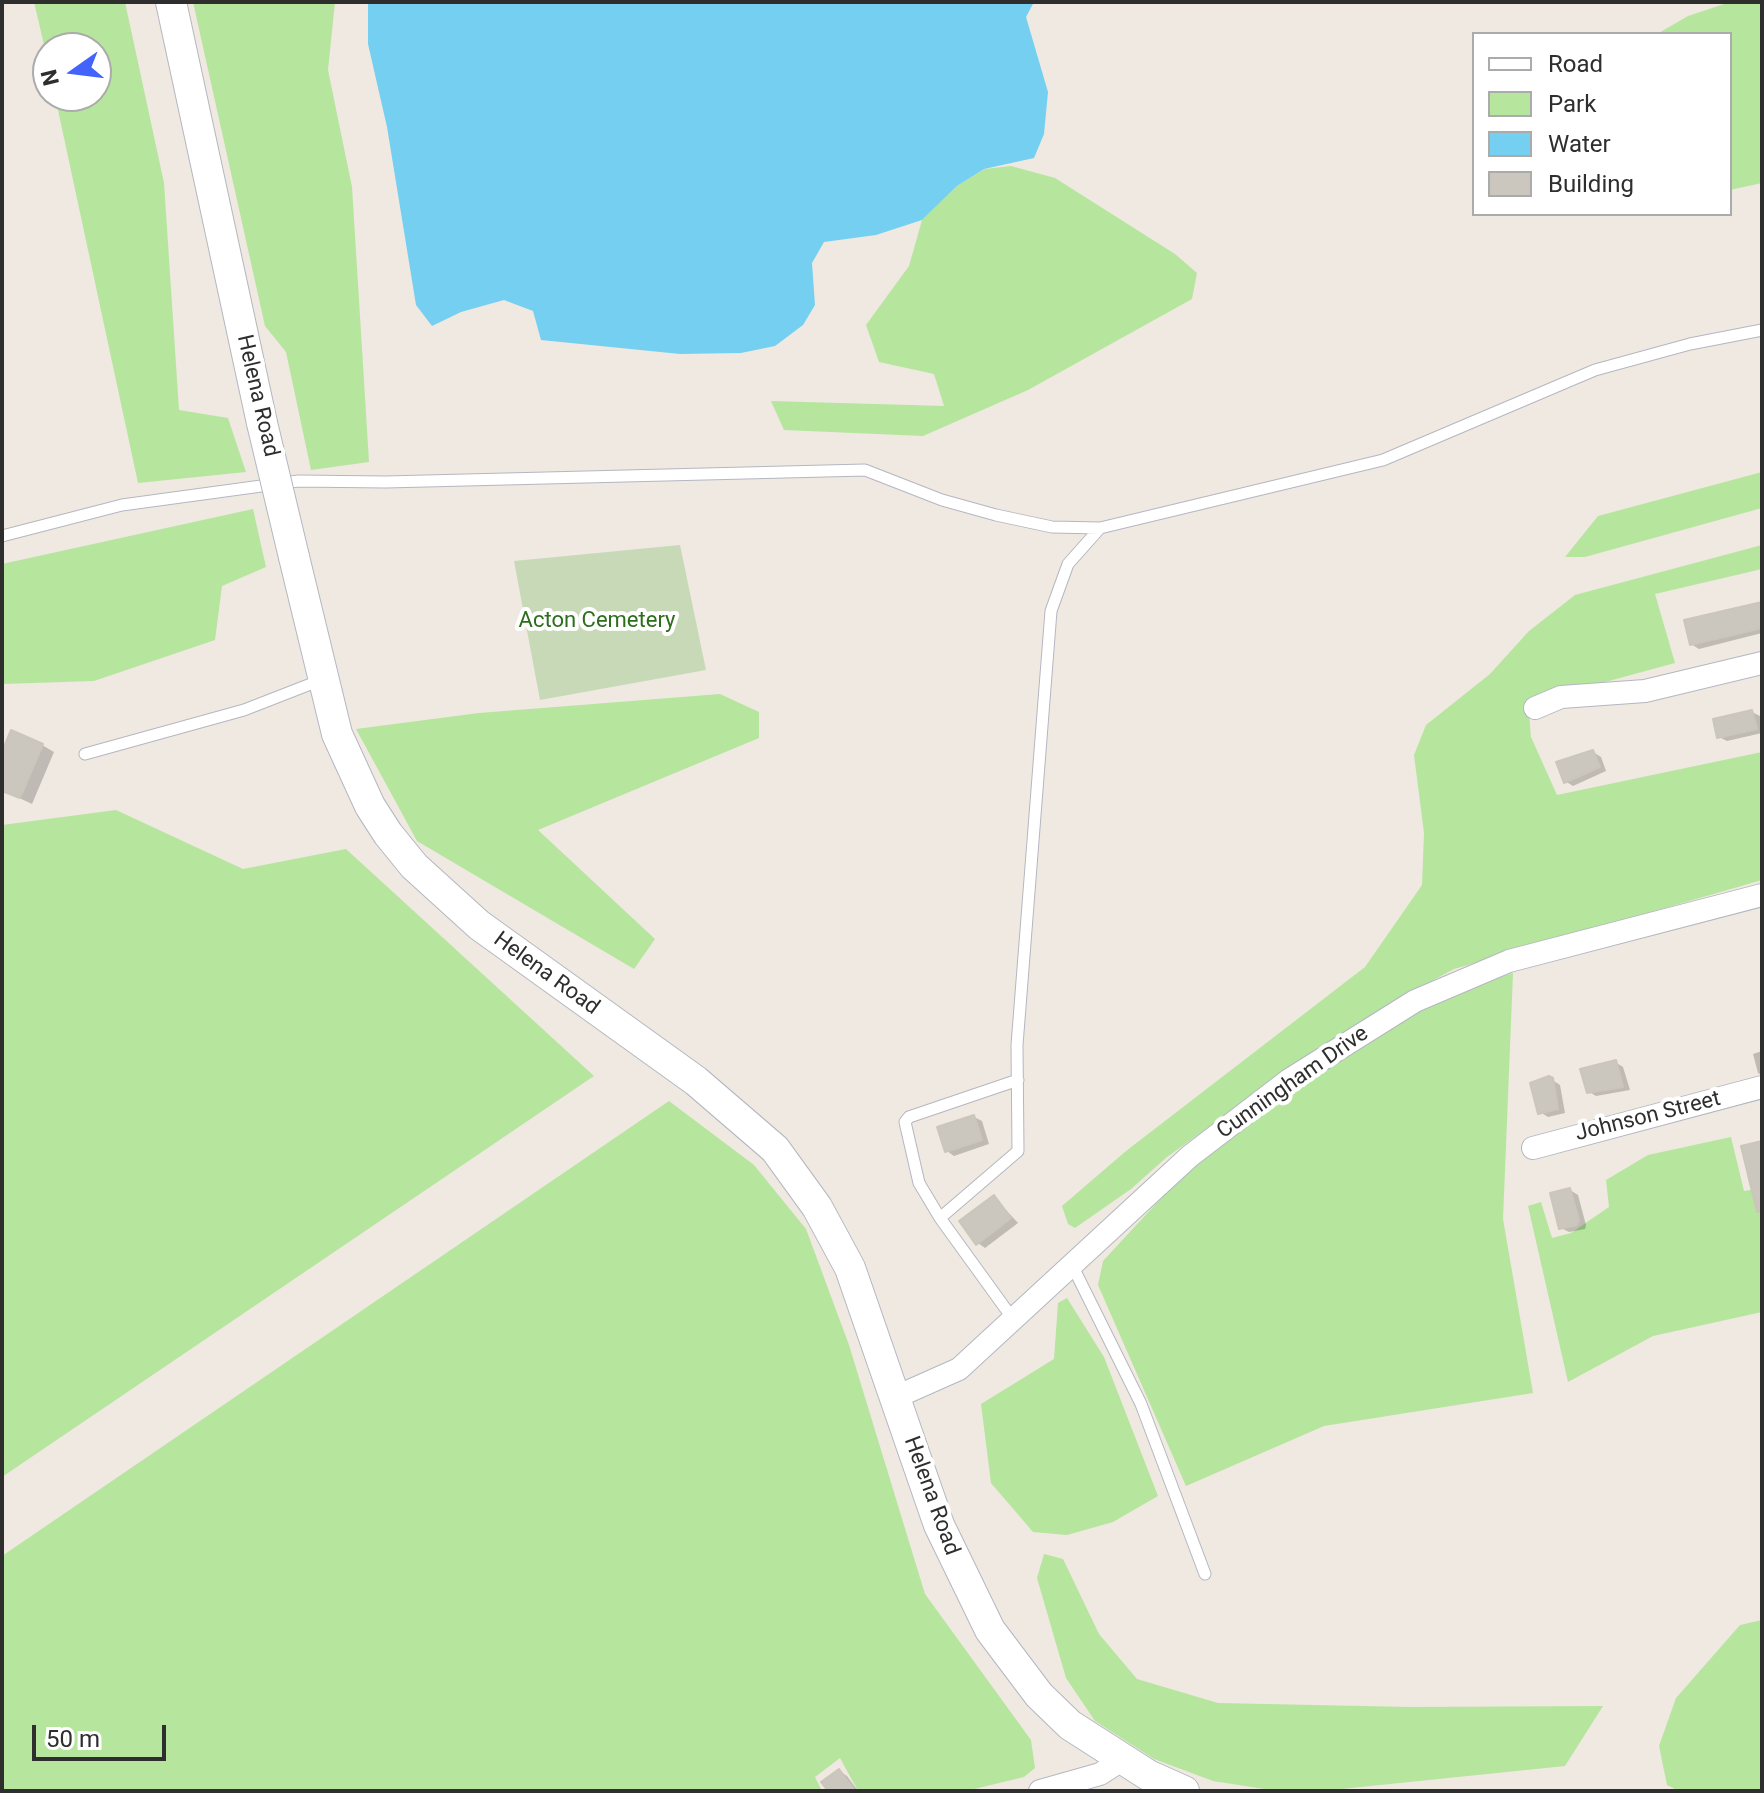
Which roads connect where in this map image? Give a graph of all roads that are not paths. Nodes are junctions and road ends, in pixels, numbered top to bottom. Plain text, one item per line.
1 (171, 2) edge
2 (1762, 330) edge
3 (1100, 528) junction
4 (2, 536) edge
5 (1762, 663) edge
6 (322, 680) junction
7 (1535, 708) dead end
8 (85, 754) dead end
9 (1762, 895) edge
10 (1018, 1080) junction
11 (1762, 1087) edge
12 (1533, 1148) dead end
13 (940, 1218) junction
14 (1073, 1267) junction
15 (1014, 1320) junction
16 (896, 1397) junction
17 (1205, 1574) dead end
18 (1122, 1760) junction
19 (1040, 1791) edge
20 (1184, 1791) edge

1 - 6 main road, Helena Road, bridge
2 - 3 lane
3 - 4 lane
3 - 10 lane
5 - 7 street
6 - 8 lane
6 - 16 main road, Helena Road
9 - 14 street, Cunningham Drive
10 - 13 lane
10 - 13 lane
11 - 12 street, Johnson Street
13 - 15 lane
14 - 15 street, Cunningham Drive
14 - 17 lane
15 - 16 street, Cunningham Drive
16 - 18 main road, Helena Road
18 - 19 street
18 - 20 main road, Helena Road

